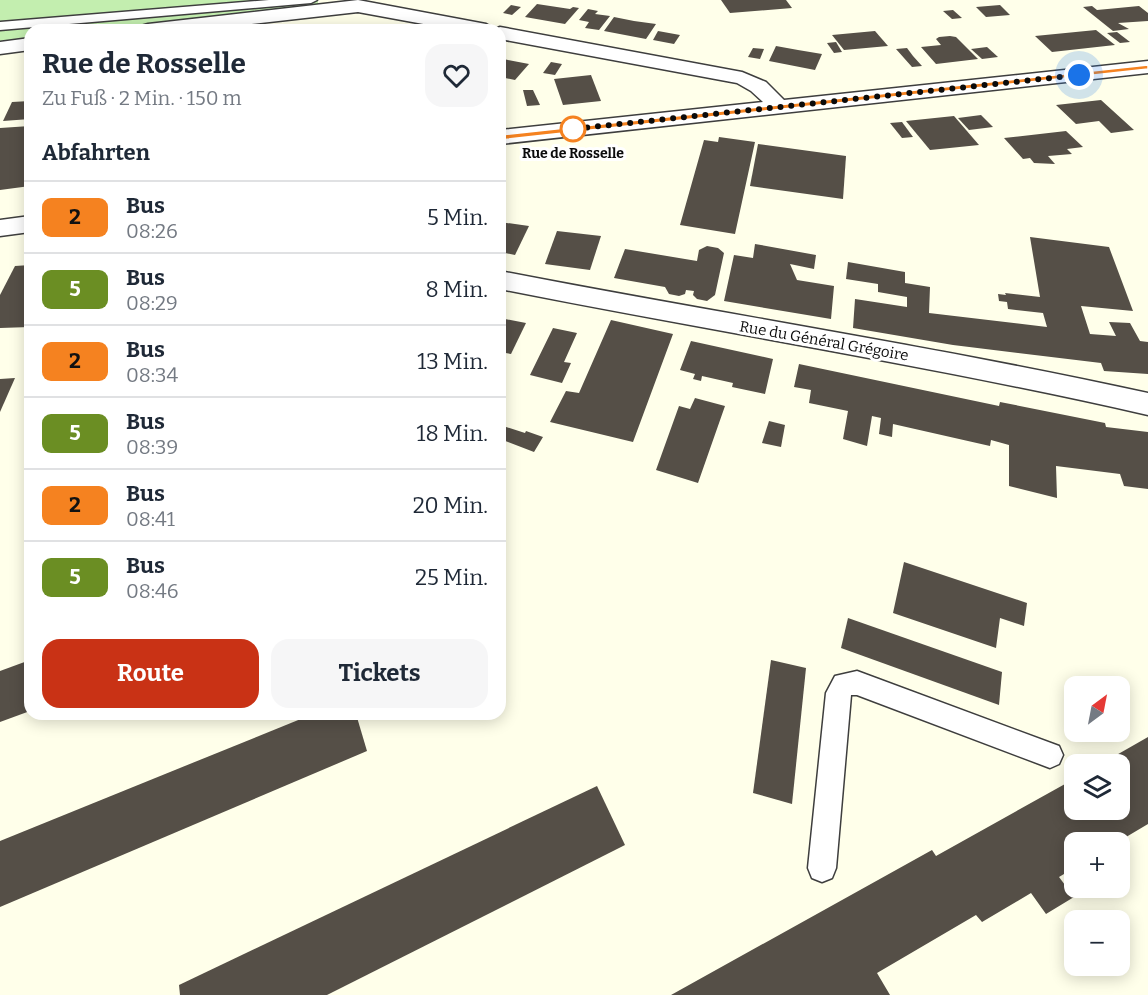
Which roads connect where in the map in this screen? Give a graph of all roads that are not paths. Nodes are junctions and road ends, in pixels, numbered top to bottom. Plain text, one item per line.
1 (320, 3) edge
2 (24, 24) edge
3 (28, 24) edge
4 (186, 24) edge
5 (454, 24) edge
6 (0, 26) edge
7 (506, 34) edge
8 (24, 45) edge
9 (0, 48) edge
10 (1148, 67) edge
11 (778, 107) junction
12 (506, 136) edge
13 (24, 225) edge
14 (0, 228) edge
15 (506, 281) edge
16 (1148, 404) edge
17 (1050, 755) dead end
18 (822, 868) dead end

1 - 3 lane
1 - 4 street
1 - 5 street
2 - 6 lane
7 - 11 street
8 - 9 street
10 - 11 street
11 - 12 street
13 - 14 street
15 - 16 street, Rue du Général Grégoire
17 - 18 lane

